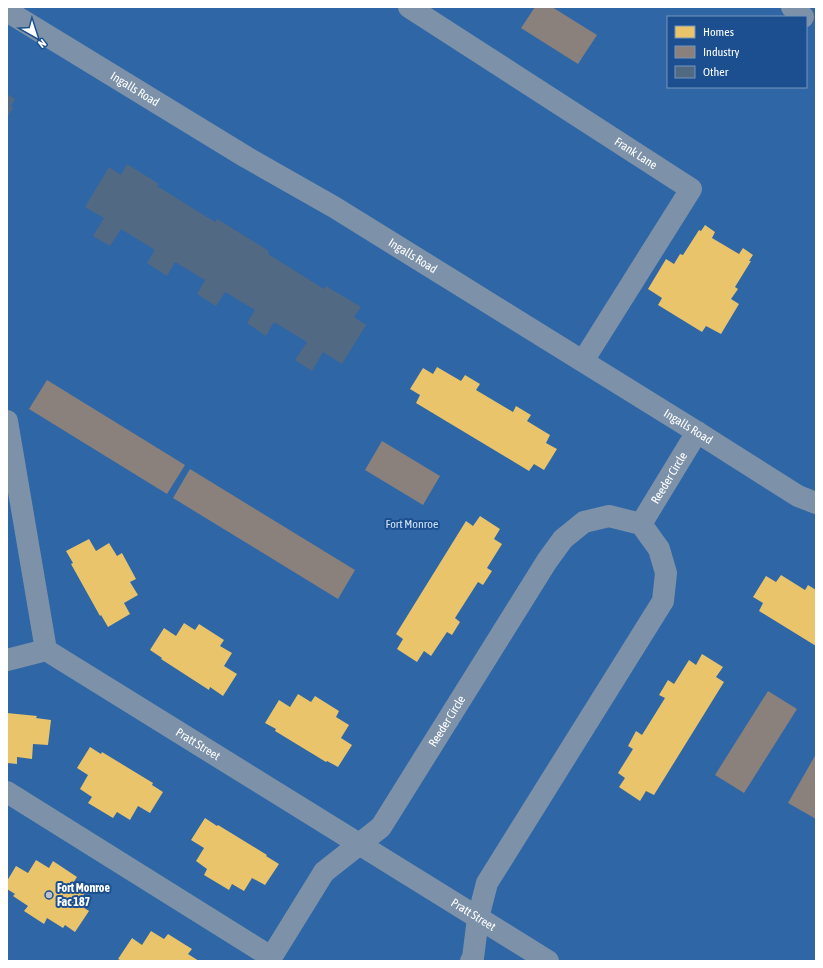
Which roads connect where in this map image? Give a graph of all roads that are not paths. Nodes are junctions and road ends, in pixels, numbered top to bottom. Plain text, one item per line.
1 (410, 7) edge
2 (792, 7) edge
3 (7, 11) edge
4 (802, 16) edge
5 (807, 21) edge
6 (816, 29) edge
7 (582, 361) junction
8 (7, 421) edge
9 (698, 432) junction
10 (816, 503) edge
11 (641, 524) junction
12 (46, 650) junction
13 (7, 660) edge
14 (7, 792) edge
15 (359, 844) junction
16 (478, 918) junction
17 (270, 959) edge
18 (472, 961) edge
19 (548, 961) edge

1 - 7 street, Frank Lane
2 - 4 street
3 - 7 street, Ingalls Road
5 - 6 street
7 - 9 street, Ingalls Road
8 - 12 street
9 - 10 street, Ingalls Road
9 - 11 street, Reeder Circle
11 - 15 street, Reeder Circle
11 - 16 street
12 - 13 street
12 - 15 street, Pratt Street
14 - 17 street
15 - 16 street, Pratt Street
15 - 17 street, Reeder Circle
16 - 18 street
16 - 19 street, Pratt Street

